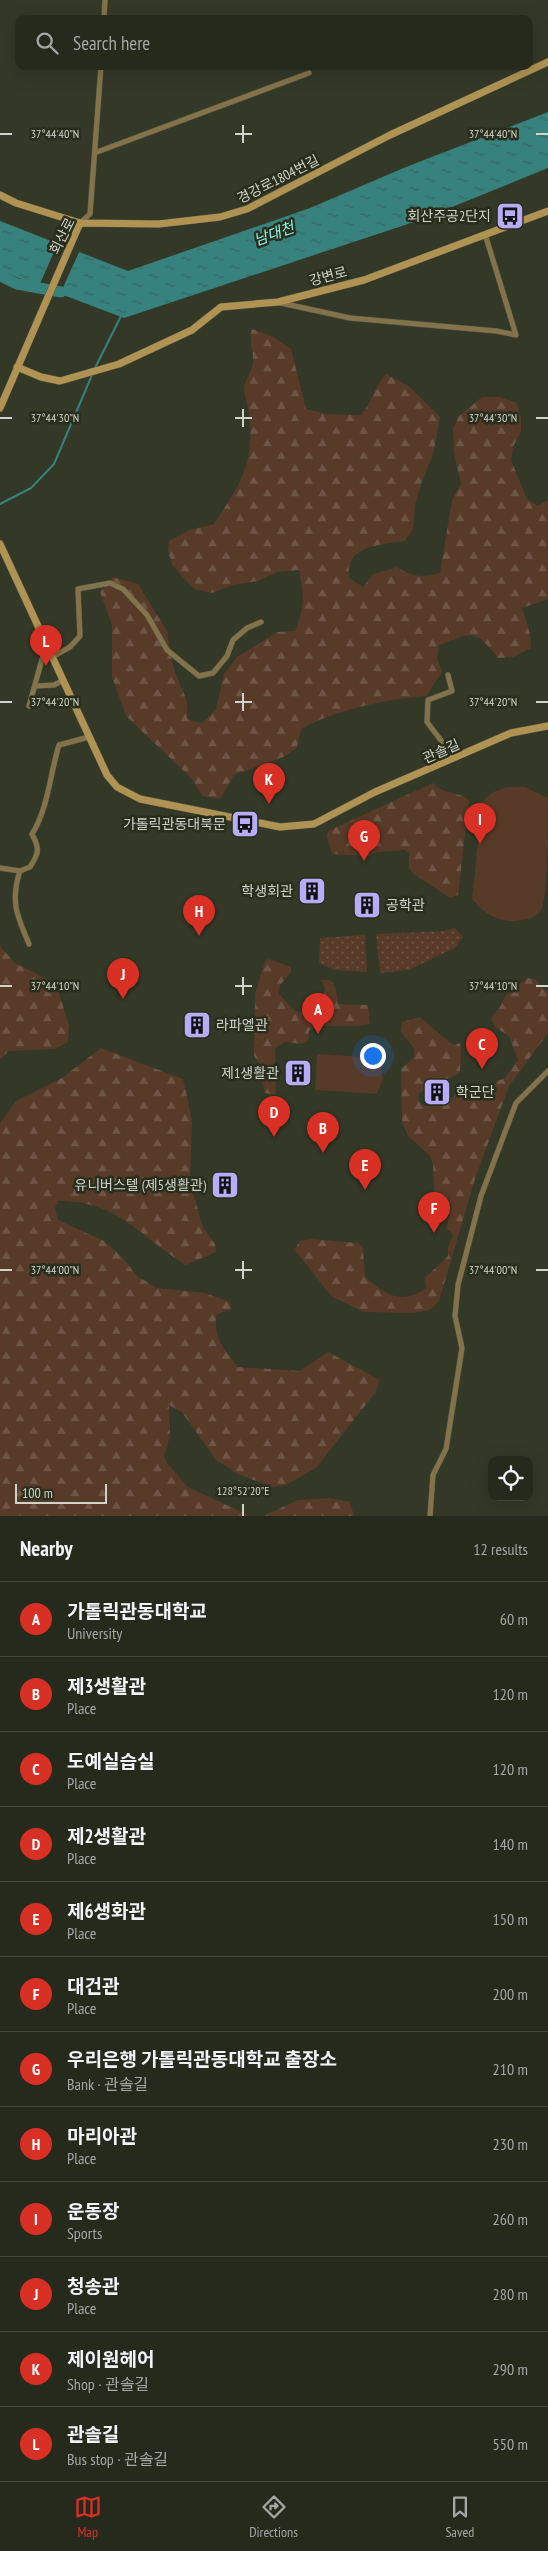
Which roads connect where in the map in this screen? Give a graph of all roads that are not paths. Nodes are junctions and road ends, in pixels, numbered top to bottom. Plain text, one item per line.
1 (105, 0) edge
2 (104, 15) edge
3 (548, 62) edge
4 (533, 69) edge
5 (101, 70) edge
6 (531, 70) edge
7 (309, 73) dead end
8 (97, 152) junction
9 (0, 195) edge
10 (548, 211) edge
11 (80, 223) junction
12 (485, 234) junction
13 (278, 302) junction
14 (17, 367) junction
15 (3, 397) edge
16 (0, 408) edge
17 (0, 544) edge
18 (2, 555) edge
19 (261, 622) dead end
20 (46, 645) junction
21 (52, 657) junction
22 (448, 675) dead end
23 (62, 681) junction
24 (36, 686) junction
25 (29, 706) dead end
26 (548, 726) edge
27 (89, 737) junction
28 (452, 759) junction
29 (0, 868) edge
30 (20, 871) junction
31 (29, 944) dead end
32 (548, 1071) edge
33 (430, 1516) edge

1 - 2 street
3 - 4 street, 경강로1804번길
5 - 8 street, 회산로
6 - 11 street, 경강로1804번길
7 - 8 street
8 - 11 street, 회산로
9 - 11 street, 경강로1804번길
10 - 12 street, 강변로
11 - 14 street, 회산로
12 - 13 street, 강변로
12 - 13 street
13 - 14 street, 강변로
14 - 15 street, 회산로
15 - 16 street, 회산로
17 - 18 street, 관솔길
18 - 20 street, 관솔길
19 - 21 street
20 - 21 street, 관솔길
20 - 24 street
21 - 23 street, 관솔길
22 - 28 street
23 - 24 street
23 - 27 street, 관솔길
24 - 25 street
26 - 28 street, 관솔길
27 - 28 street, 관솔길
27 - 30 street
29 - 30 street
30 - 31 street
32 - 33 street

